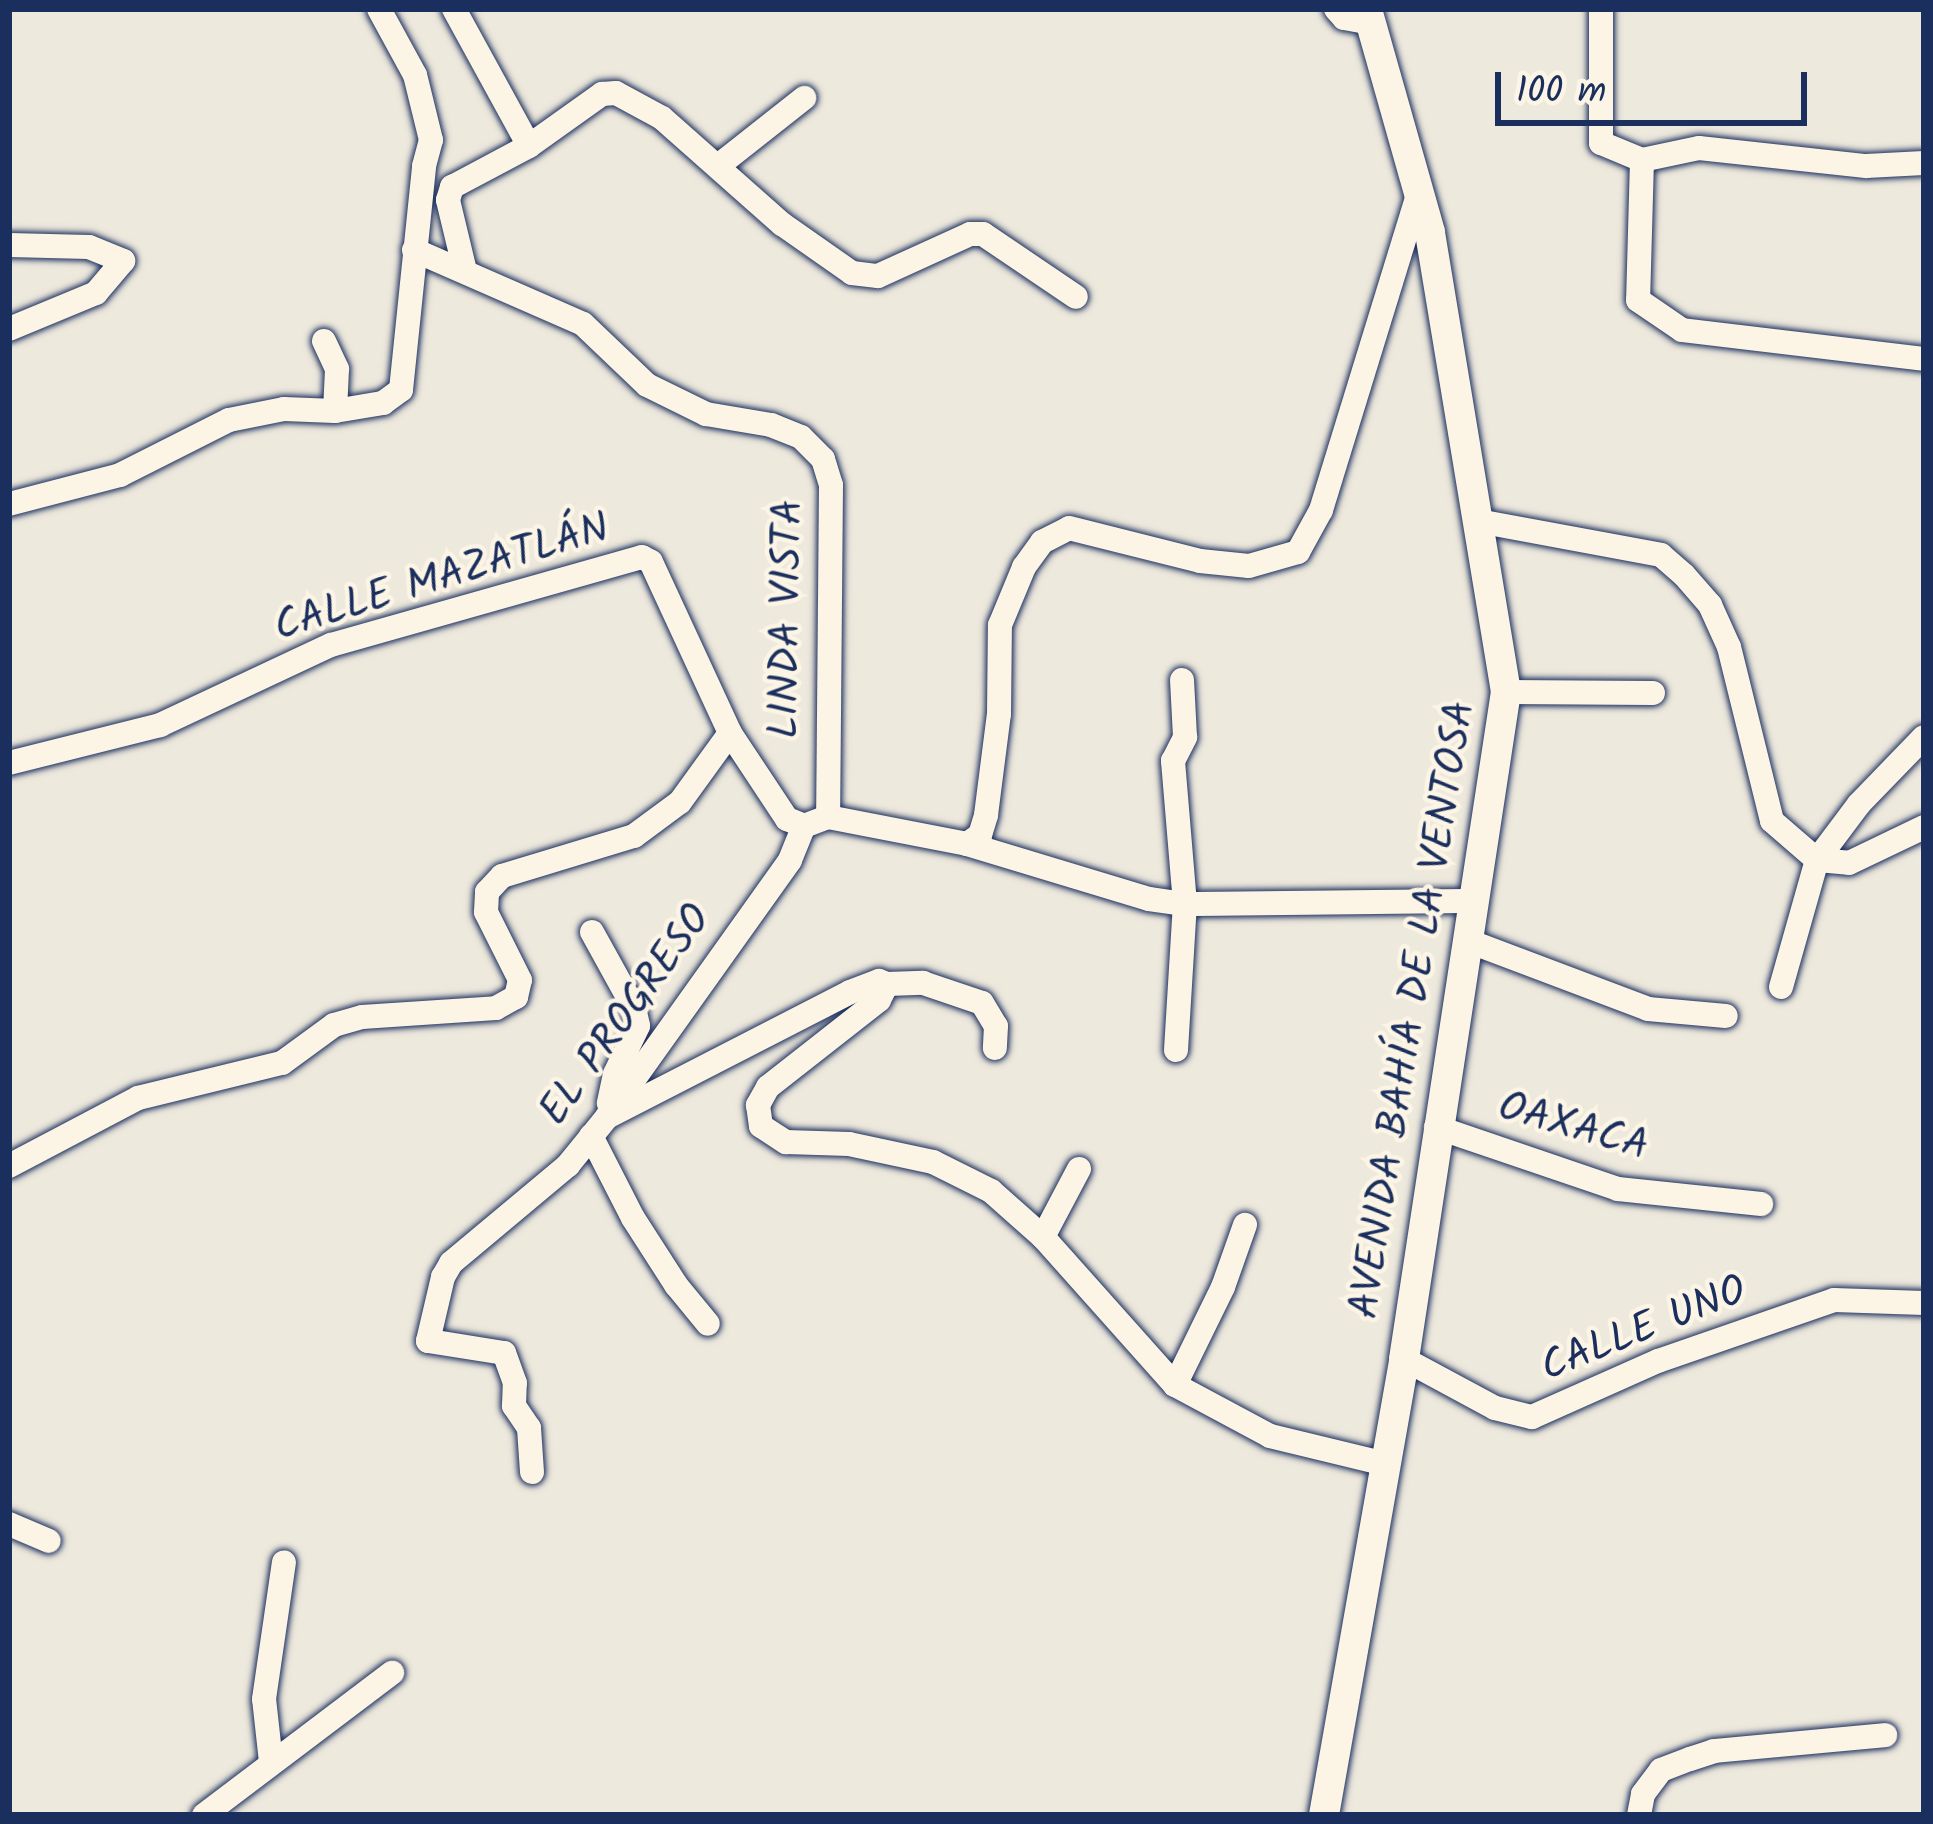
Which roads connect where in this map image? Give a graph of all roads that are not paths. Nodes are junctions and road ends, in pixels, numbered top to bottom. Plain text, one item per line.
1 (379, 9) edge
2 (454, 9) edge
3 (1336, 9) edge
4 (1601, 9) edge
5 (1370, 16) edge
6 (804, 98) dead end
7 (530, 146) junction
8 (1642, 160) junction
9 (1924, 163) edge
10 (718, 166) junction
11 (1418, 194) junction
12 (9, 245) edge
13 (414, 250) junction
14 (465, 271) junction
15 (1076, 297) dead end
16 (9, 329) edge
17 (324, 341) dead end
18 (1924, 359) edge
19 (335, 411) junction
20 (9, 504) edge
21 (1478, 521) junction
22 (1182, 680) dead end
23 (1506, 692) junction
24 (1653, 693) dead end
25 (730, 733) junction
26 (1924, 737) edge
27 (9, 763) edge
28 (816, 821) junction
29 (1924, 827) edge
30 (967, 844) junction
31 (1817, 860) junction
32 (1475, 901) junction
33 (1185, 904) junction
34 (592, 932) dead end
35 (1471, 942) junction
36 (887, 984) junction
37 (1780, 987) dead end
38 (1726, 1016) dead end
39 (995, 1048) dead end
40 (1176, 1049) dead end
41 (599, 1126) junction
42 (1436, 1127) junction
43 (9, 1166) edge
44 (1079, 1169) dead end
45 (1762, 1204) dead end
46 (1245, 1225) dead end
47 (1042, 1237) junction
48 (1924, 1303) edge
49 (709, 1324) dead end
50 (1404, 1359) junction
51 (1174, 1385) junction
52 (1386, 1464) junction
53 (532, 1472) dead end
54 (9, 1525) edge
55 (49, 1541) dead end
56 (284, 1562) dead end
57 (392, 1673) dead end
58 (1885, 1735) dead end
59 (271, 1762) junction
60 (204, 1815) edge
61 (1324, 1815) edge
62 (1640, 1815) edge

1 - 13 street
2 - 7 street
3 - 5 street
4 - 8 street
5 - 11 main road, AVENIDA BAHÍA DE LA VENTOSA
6 - 10 street
7 - 10 street
7 - 14 street
8 - 9 street
8 - 18 street
10 - 15 street
11 - 21 main road, AVENIDA BAHÍA DE LA VENTOSA
11 - 30 street
12 - 16 street
13 - 14 street, LINDA VISTA
13 - 19 street
14 - 28 street, LINDA VISTA
17 - 19 street
19 - 20 street
21 - 23 main road, AVENIDA BAHÍA DE LA VENTOSA
21 - 31 street
22 - 33 street
23 - 24 street
23 - 32 main road, AVENIDA BAHÍA DE LA VENTOSA
25 - 27 street, CALLE MAZATLÁN
25 - 28 street, CALLE MAZATLÁN
25 - 43 street
26 - 31 street
28 - 30 street
28 - 41 street, EL PROGRESO
29 - 31 street
30 - 33 street
31 - 37 street
32 - 33 street
32 - 35 main road, AVENIDA BAHÍA DE LA VENTOSA
33 - 40 street
34 - 41 street
35 - 38 street
35 - 42 main road, AVENIDA BAHÍA DE LA VENTOSA
36 - 39 street
36 - 41 street
36 - 47 street
41 - 49 street
41 - 53 street, EL PROGRESO
42 - 45 street, OAXACA
42 - 50 main road, AVENIDA BAHÍA DE LA VENTOSA
44 - 47 street
46 - 51 street
47 - 51 street
48 - 50 street, CALLE UNO
50 - 52 main road, AVENIDA BAHÍA DE LA VENTOSA
51 - 52 street
52 - 61 main road, AVENIDA BAHÍA DE LA VENTOSA
54 - 55 street
56 - 59 street
57 - 59 street
58 - 62 street
59 - 60 street

